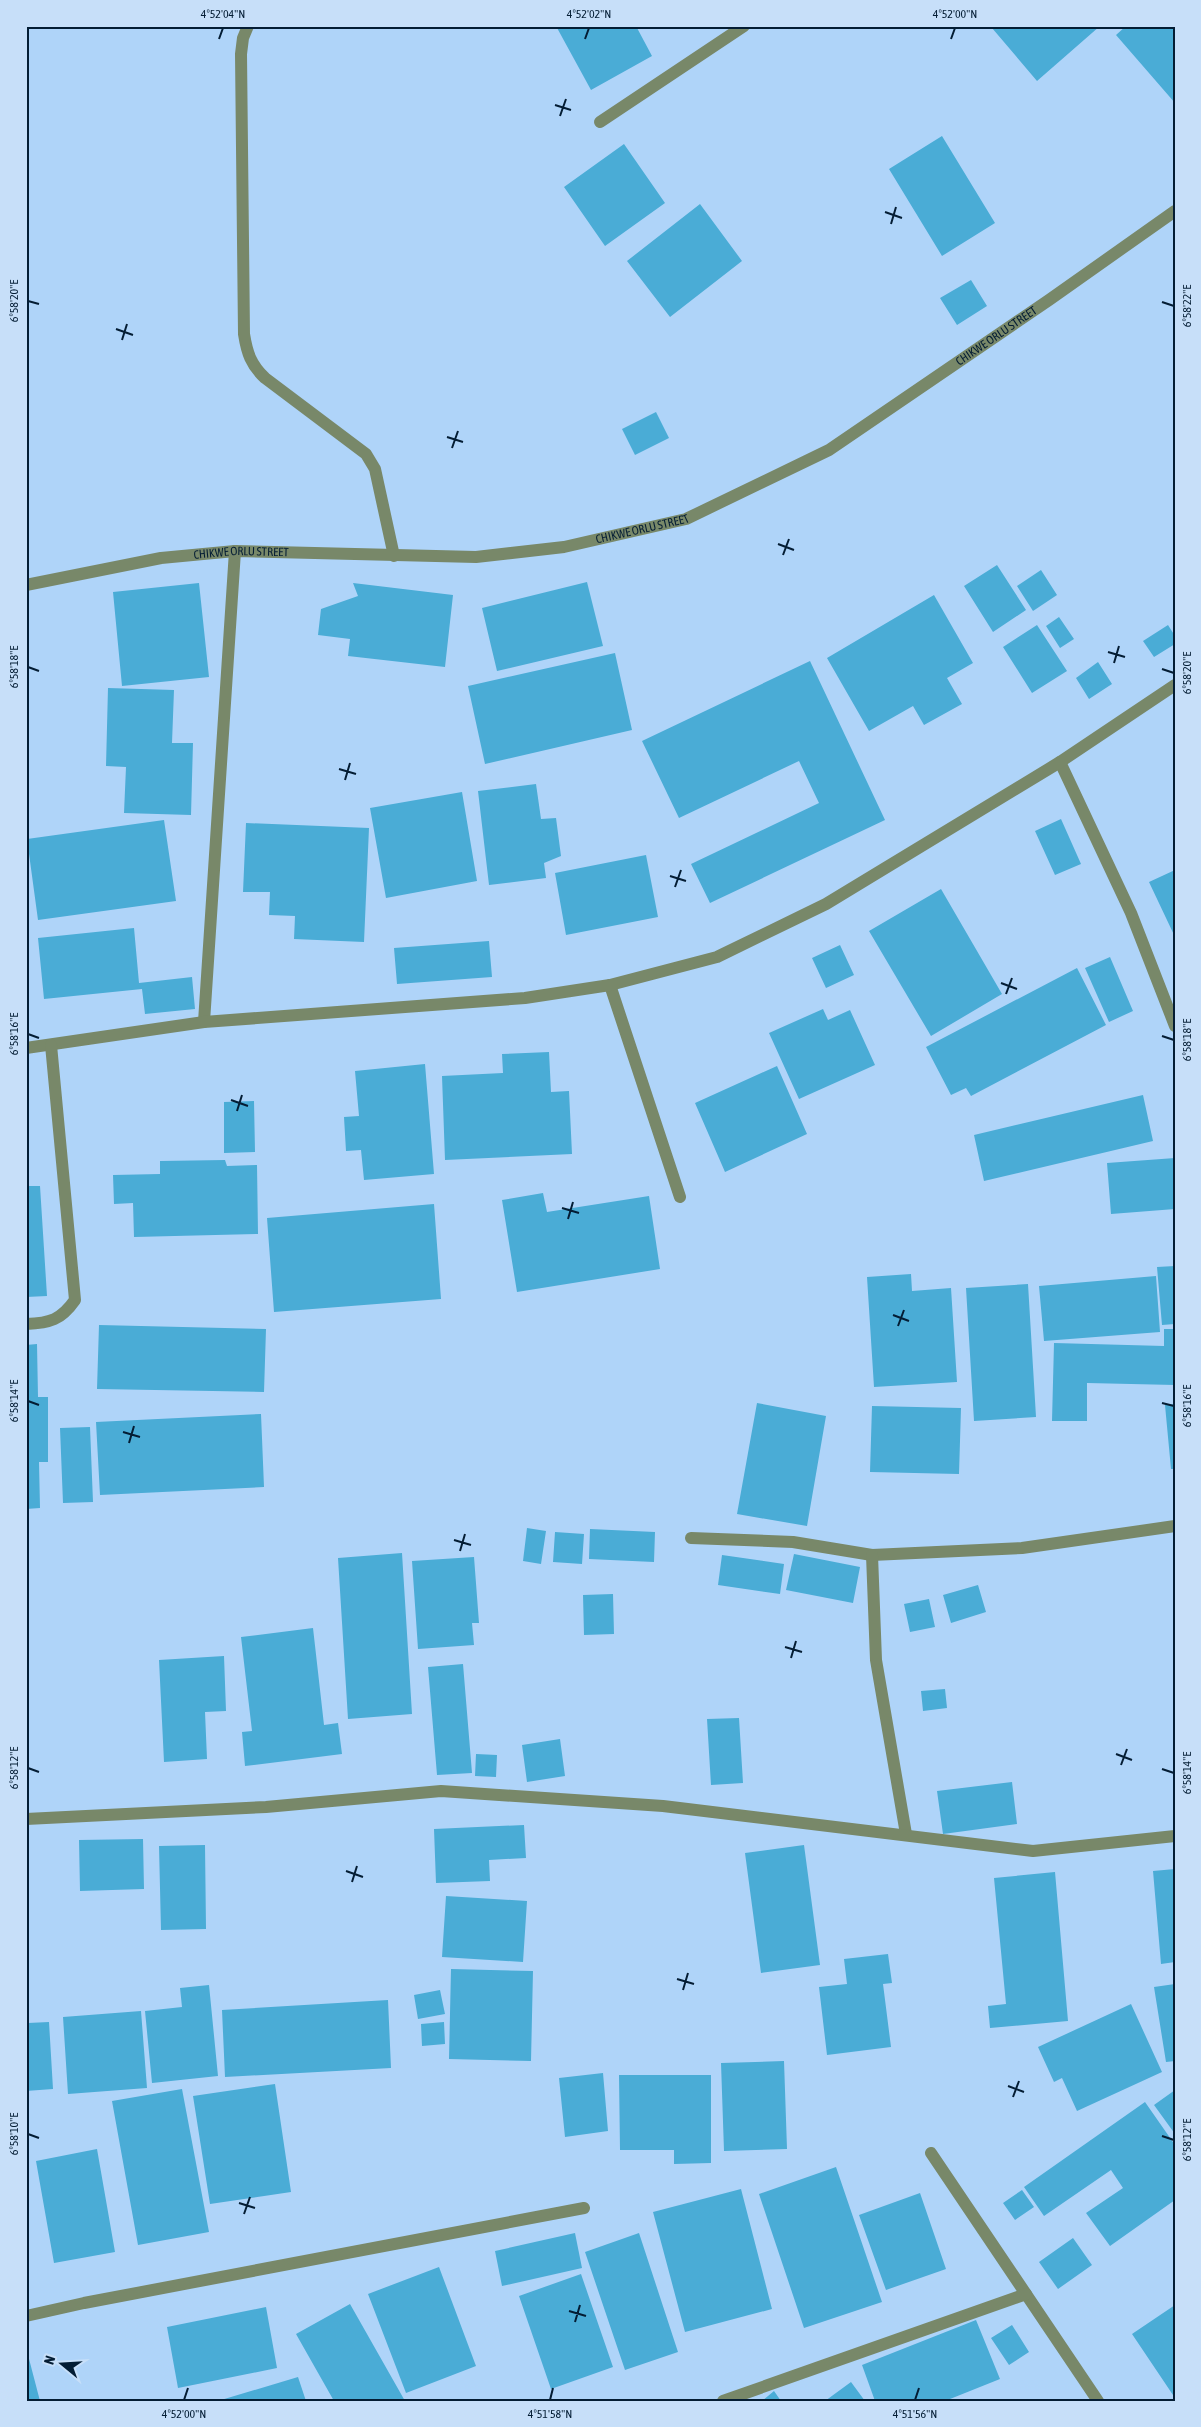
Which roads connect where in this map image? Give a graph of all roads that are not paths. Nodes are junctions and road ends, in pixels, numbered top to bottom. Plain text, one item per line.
1 (248, 26) edge
2 (744, 26) edge
3 (600, 122) dead end
4 (1175, 211) edge
5 (235, 551) junction
6 (394, 556) junction
7 (26, 585) edge
8 (1175, 685) edge
9 (1060, 762) junction
10 (610, 985) junction
11 (204, 1022) junction
12 (1175, 1026) edge
13 (50, 1045) junction
14 (26, 1048) edge
15 (680, 1197) dead end
16 (26, 1324) edge
17 (1175, 1526) edge
18 (691, 1538) dead end
19 (872, 1555) junction
20 (26, 1819) edge
21 (906, 1834) junction
22 (1175, 1836) edge
23 (931, 2153) dead end
24 (584, 2208) dead end
25 (1026, 2294) junction
26 (26, 2316) edge
27 (723, 2401) edge
28 (1098, 2401) edge

1 - 6 street
2 - 3 street
4 - 6 street, CHIKWE ORLU STREET
5 - 6 street, CHIKWE ORLU STREET
5 - 7 street, CHIKWE ORLU STREET
5 - 11 street
8 - 9 street
9 - 10 street
9 - 12 street
10 - 11 street
10 - 15 street
11 - 13 street
13 - 14 street
13 - 16 street
17 - 19 street
18 - 19 street
19 - 21 street
20 - 21 street
21 - 22 street
23 - 25 street
24 - 26 street
25 - 27 street
25 - 28 street

